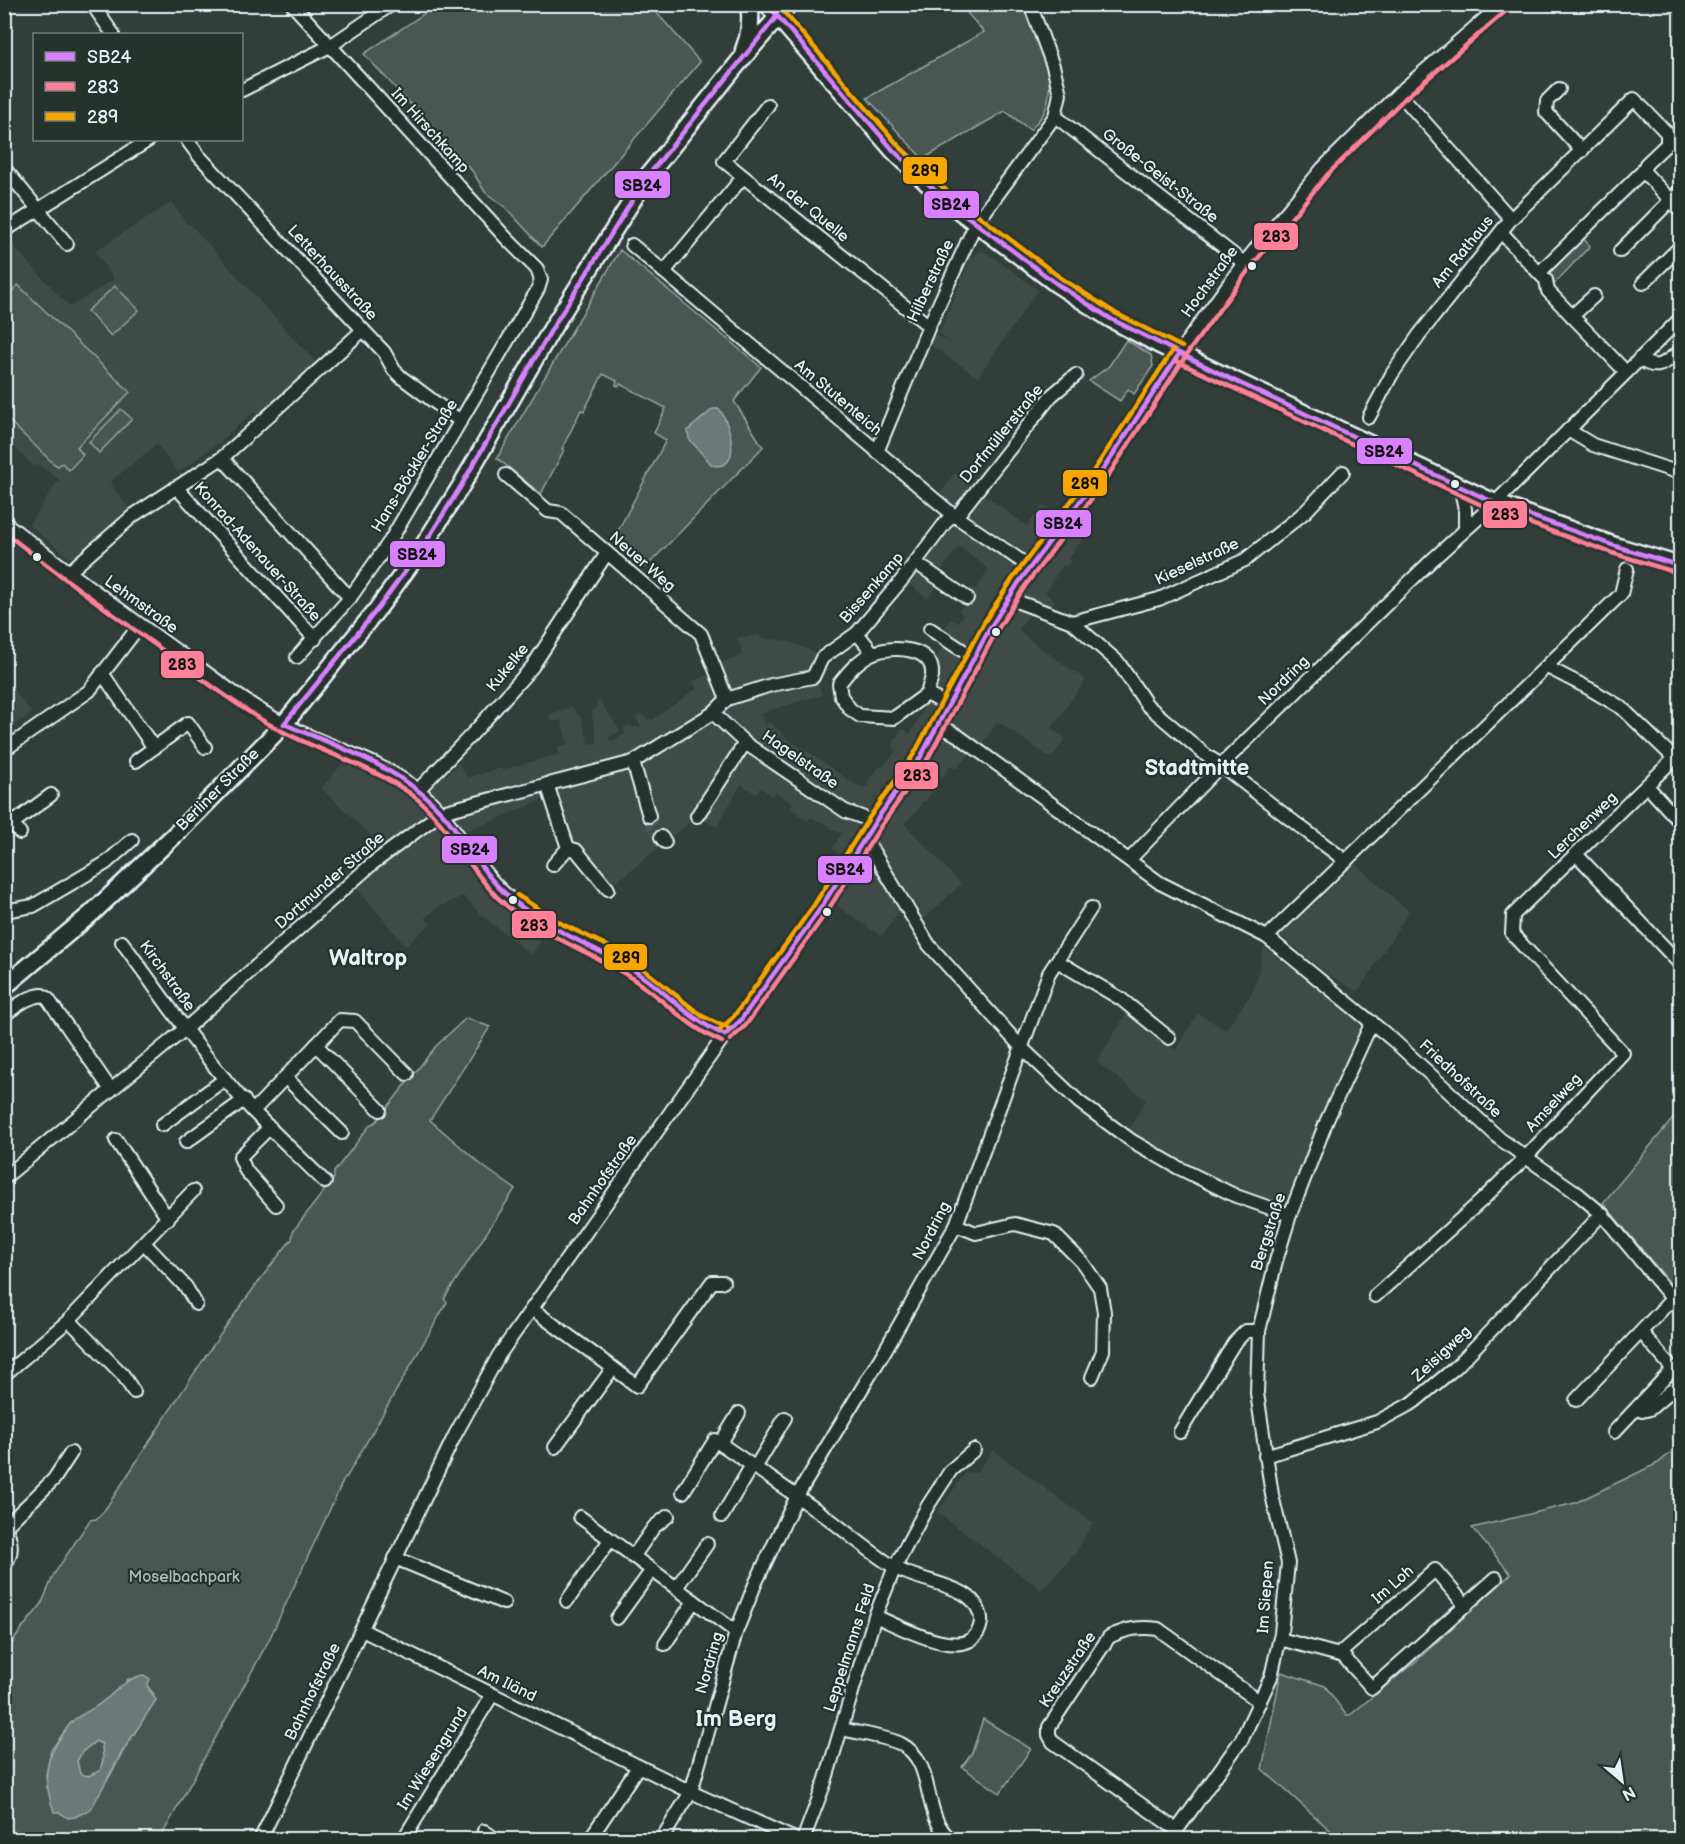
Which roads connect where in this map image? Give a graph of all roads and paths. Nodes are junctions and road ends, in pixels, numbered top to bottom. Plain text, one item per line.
1 (92, 4) edge
2 (292, 4) edge
3 (392, 4) edge
4 (749, 4) edge
5 (1030, 4) edge
6 (1498, 6) edge
7 (778, 8) edge
8 (112, 33) edge
9 (330, 46) junction
10 (739, 62) junction
11 (1559, 89) dead end
12 (243, 90) edge
13 (1399, 93) junction
14 (768, 105) dead end
15 (1055, 116) junction
16 (147, 141) edge
17 (188, 141) edge
18 (1582, 150) junction
19 (4, 168) edge
20 (1643, 171) junction
21 (743, 177) junction
22 (1680, 190) edge
23 (1676, 206) edge
24 (37, 209) junction
25 (1511, 219) junction
26 (975, 225) junction
27 (4, 231) edge
28 (1501, 232) junction
29 (67, 244) dead end
30 (632, 245) dead end
31 (1680, 247) edge
32 (1620, 251) dead end
33 (1244, 263) junction
34 (664, 272) junction
35 (1539, 273) junction
36 (541, 280) joint
37 (1643, 283) dead end
38 (1594, 296) dead end
39 (1572, 316) junction
40 (1680, 319) edge
41 (929, 326) junction
42 (363, 330) junction
43 (1680, 351) edge
44 (1179, 354) junction
45 (1639, 359) junction
46 (1626, 372) junction
47 (1076, 375) dead end
48 (1369, 417) dead end
49 (460, 421) junction
50 (1568, 430) junction
51 (877, 452) junction
52 (222, 458) junction
53 (1343, 472) dead end
54 (1680, 473) edge
55 (506, 475) dead end
56 (1460, 486) junction
57 (176, 487) junction
58 (1495, 503) junction
59 (954, 515) junction
60 (6, 527) edge
61 (1465, 529) junction
62 (607, 553) junction
63 (916, 563) junction
64 (1680, 566) edge
65 (1030, 567) junction
66 (1627, 569) dead end
67 (69, 572) junction
68 (350, 598) junction
69 (967, 598) dead end
70 (1008, 598) junction
71 (1072, 622) junction
72 (140, 624) junction
73 (930, 629) dead end
74 (852, 637) junction
75 (315, 639) junction
76 (873, 653) junction
77 (297, 657) dead end
78 (974, 658) junction
79 (1547, 667) junction
80 (102, 673) junction
81 (927, 694) junction
82 (727, 699) junction
83 (950, 706) junction
84 (712, 713) junction
85 (284, 724) junction
86 (939, 725) junction
87 (746, 743) junction
88 (205, 747) dead end
89 (154, 748) junction
90 (4, 750) edge
91 (1677, 756) edge
92 (136, 761) dead end
93 (633, 762) junction
94 (1221, 765) junction
95 (547, 784) junction
96 (1648, 787) junction
97 (418, 790) junction
98 (51, 795) dead end
99 (4, 812) edge
100 (442, 812) junction
101 (649, 816) tunnel mouth
102 (697, 816) dead end
103 (875, 822) junction
104 (1680, 822) edge
105 (866, 838) junction
106 (132, 840) dead end
107 (568, 848) junction
108 (1577, 855) junction
109 (1129, 860) junction
110 (1346, 861) junction
111 (553, 865) dead end
112 (608, 889) dead end
113 (1091, 908) dead end
114 (4, 911) edge
115 (1513, 915) joint
116 (1268, 937) junction
117 (122, 942) dead end
118 (1057, 961) junction
119 (1680, 964) edge
120 (4, 987) edge
121 (4, 1015) edge
122 (1372, 1022) junction
123 (185, 1029) junction
124 (725, 1035) junction
125 (1169, 1038) dead end
126 (316, 1045) junction
127 (1020, 1047) junction
128 (407, 1074) dead end
129 (285, 1077) junction
130 (225, 1079) junction
131 (111, 1090) junction
132 (244, 1100) junction
133 (380, 1110) dead end
134 (253, 1111) junction
135 (162, 1125) dead end
136 (270, 1127) junction
137 (342, 1133) dead end
138 (116, 1140) dead end
139 (186, 1142) dead end
140 (1526, 1157) junction
141 (4, 1178) edge
142 (325, 1182) dead end
143 (193, 1191) dead end
144 (276, 1205) dead end
145 (1602, 1214) junction
146 (1290, 1215) junction
147 (168, 1219) junction
148 (956, 1225) junction
149 (144, 1243) junction
150 (723, 1282) dead end
151 (1375, 1296) dead end
152 (1676, 1303) edge
153 (196, 1304) dead end
154 (532, 1309) junction
155 (69, 1320) junction
156 (1259, 1331) junction
157 (1641, 1332) junction
158 (613, 1368) junction
159 (1676, 1373) edge
160 (4, 1375) edge
161 (1092, 1377) dead end
162 (1680, 1383) edge
163 (134, 1392) dead end
164 (1576, 1400) dead end
165 (1638, 1407) junction
166 (739, 1413) dead end
167 (785, 1418) dead end
168 (1180, 1431) dead end
169 (1614, 1432) dead end
170 (720, 1444) junction
171 (555, 1447) dead end
172 (974, 1450) dead end
173 (71, 1453) dead end
174 (1265, 1456) junction
175 (754, 1467) junction
176 (683, 1492) dead end
177 (797, 1496) junction
178 (668, 1516) dead end
179 (722, 1516) dead end
180 (580, 1518) dead end
181 (5, 1526) edge
182 (610, 1540) junction
183 (707, 1544) dead end
184 (633, 1557) junction
185 (395, 1558) junction
186 (4, 1566) edge
187 (895, 1567) junction
188 (652, 1570) junction
189 (1496, 1578) dead end
190 (676, 1588) junction
191 (567, 1601) dead end
192 (694, 1601) junction
193 (504, 1603) dead end
194 (1466, 1606) junction
195 (875, 1616) junction
196 (617, 1618) dead end
197 (362, 1630) junction
198 (736, 1632) junction
199 (1280, 1639) junction
200 (665, 1644) dead end
201 (1339, 1654) junction
202 (492, 1695) junction
203 (1260, 1702) junction
204 (842, 1729) junction
205 (638, 1767) junction
206 (691, 1792) junction
207 (484, 1831) dead end
208 (1178, 1835) edge
209 (260, 1839) edge
210 (403, 1839) edge
211 (497, 1839) edge
212 (589, 1839) edge
213 (661, 1839) edge
214 (797, 1839) edge
215 (803, 1839) edge
216 (952, 1839) edge

1 - 8 street
2 - 9 street, Im Hirschkamp
3 - 9 street
4 - 10 main road
5 - 15 street
6 - 13 street, Hochstraße
7 - 10 main road, Berliner Straße
7 - 26 main road
9 - 12 street
9 - 36 street, Im Hirschkamp
10 - 85 main road, Berliner Straße
11 - 18 street
13 - 25 street, Am Rathaus
13 - 33 street, Hochstraße
14 - 21 street, An der Quelle
15 - 26 street, Hilberstraße
15 - 33 street, Große-Geist-Straße
16 - 24 street
17 - 42 street, Letterhausstraße
18 - 20 street
18 - 25 street
19 - 24 street
20 - 23 street
20 - 35 street
21 - 34 street
21 - 41 street, An der Quelle
22 - 23 street
23 - 32 street
24 - 27 street
24 - 29 street
25 - 28 street, Am Rathaus
26 - 41 street, Hilberstraße
26 - 44 main road
28 - 35 street
28 - 48 street, Am Rathaus
30 - 34 street, Am Stutenteich
31 - 37 street
33 - 44 street, Hochstraße
34 - 51 street, Am Stutenteich
35 - 39 street
36 - 49 street, Hans-Böckler-Straße
38 - 39 street
39 - 46 street
40 - 45 street, Nordring
41 - 51 street, Hilberstraße
42 - 49 street, Letterhausstraße
42 - 52 street
43 - 45 street
44 - 56 main road
44 - 65 street, Hochstraße
45 - 46 street, Nordring
46 - 50 street, Nordring
47 - 59 street, Dorfmüllerstraße
49 - 68 street, Hans-Böckler-Straße
50 - 54 street
50 - 58 street, Nordring
51 - 59 street, Am Stutenteich
52 - 57 street
52 - 68 street
53 - 71 street, Kieselstraße
55 - 62 street, Neuer Weg
56 - 58 main road
56 - 61 street
57 - 67 street
57 - 75 street, Konrad-Adenauer-Straße
58 - 61 street, Nordring
58 - 64 main road
59 - 63 street, Bissenkamp
59 - 65 street, Am Stutenteich
60 - 67 street, Lehmstraße
61 - 94 street, Nordring
62 - 82 street, Neuer Weg
62 - 97 street, Kukelke
63 - 69 street
63 - 74 street, Bissenkamp
65 - 70 street, Hochstraße
66 - 79 street
67 - 72 street, Lehmstraße
68 - 75 street, Hans-Böckler-Straße
70 - 71 street
70 - 78 street, Hochstraße
71 - 94 street
72 - 80 street
72 - 85 street, Lehmstraße
73 - 78 street
74 - 76 street
74 - 82 street, Bissenkamp
75 - 77 street, Hans-Böckler-Straße
76 - 81 street
76 - 81 street
78 - 83 street, Hochstraße
79 - 91 street
79 - 110 street
80 - 89 street
80 - 90 street
81 - 83 street
82 - 84 street, Dortmunder Straße
83 - 86 street, Hochstraße
84 - 87 street, Hagelstraße
84 - 93 street, Dortmunder Straße
85 - 97 street, Lehmstraße
85 - 120 main road, Berliner Straße
86 - 103 street, Hochstraße
86 - 109 street, Friedhofstraße
87 - 102 street
87 - 103 street, Hagelstraße
88 - 89 street
89 - 92 street
91 - 96 street, Lerchenweg
93 - 95 street, Dortmunder Straße
93 - 101 street
94 - 109 street, Nordring
94 - 110 street
95 - 100 street, Dortmunder Straße
95 - 107 street
96 - 104 street
96 - 108 street, Lerchenweg
97 - 100 street, Lehmstraße
98 - 99 street
100 - 123 street, Dortmunder Straße
100 - 124 street, Lehmstraße
103 - 105 street, Hochstraße
105 - 124 street, Bahnhofstraße
105 - 127 street
106 - 114 street
107 - 111 street
107 - 112 street
108 - 115 street, Lerchenweg
108 - 119 street
109 - 116 street, Friedhofstraße
110 - 116 street
113 - 118 street, Nordring
115 - 140 street, Amselweg
116 - 122 street, Friedhofstraße
117 - 123 street, Kirchstraße
118 - 125 street
118 - 127 street, Nordring
121 - 131 street
122 - 140 street, Friedhofstraße
122 - 146 street, Bergstraße
123 - 130 street, Kirchstraße
123 - 131 street, Dortmunder Straße
124 - 154 street, Bahnhofstraße
126 - 128 street
126 - 129 street
126 - 133 street
127 - 146 street
127 - 148 street, Nordring
129 - 134 street
129 - 137 street
130 - 132 street, Kirchstraße
130 - 135 street
131 - 141 street, Dortmunder Straße
132 - 134 street, Kirchstraße
132 - 139 street
134 - 136 street, Kirchstraße
136 - 142 street, Kirchstraße
136 - 144 street
138 - 147 street
140 - 145 street, Friedhofstraße
140 - 151 street, Amselweg
143 - 147 street
145 - 152 street, Friedhofstraße
145 - 174 street, Zeisigweg
146 - 156 street, Bergstraße
147 - 149 street
148 - 161 street
148 - 177 street, Nordring
149 - 153 street
149 - 155 street
150 - 158 street
152 - 157 street
154 - 158 street
154 - 185 street, Bahnhofstraße
155 - 160 street
155 - 163 street
156 - 168 street
156 - 174 street, Im Siepen
157 - 159 street
157 - 164 street
158 - 171 street
159 - 165 street
162 - 165 street
165 - 169 street
166 - 170 street
167 - 175 street
170 - 175 street
170 - 176 street
172 - 187 street, Leppelmanns Feld
173 - 181 street
174 - 199 street, Im Siepen
175 - 177 street
175 - 179 street
177 - 187 street
177 - 198 street, Nordring
178 - 184 street
180 - 182 street
181 - 186 street
182 - 184 street
182 - 191 street
183 - 190 street
184 - 188 street
185 - 193 street
185 - 197 street, Bahnhofstraße
187 - 195 street, Leppelmanns Feld
187 - 195 street
188 - 190 street
188 - 196 street
189 - 194 street
190 - 192 street
192 - 198 street
192 - 200 street
194 - 201 street
194 - 201 street, Im Loh
195 - 204 street, Leppelmanns Feld
197 - 202 street, Am Iländ
197 - 209 street, Bahnhofstraße
198 - 206 street, Nordring
199 - 201 street
199 - 203 street, Im Siepen
202 - 205 street, Am Iländ
202 - 210 street, Im Wiesengrund
203 - 208 street, Im Siepen
203 - 208 street, Kreuzstraße
204 - 215 street, Leppelmanns Feld
204 - 216 street
205 - 206 street, Am Iländ
205 - 212 street
206 - 213 street, Nordring
206 - 214 street
207 - 211 street

